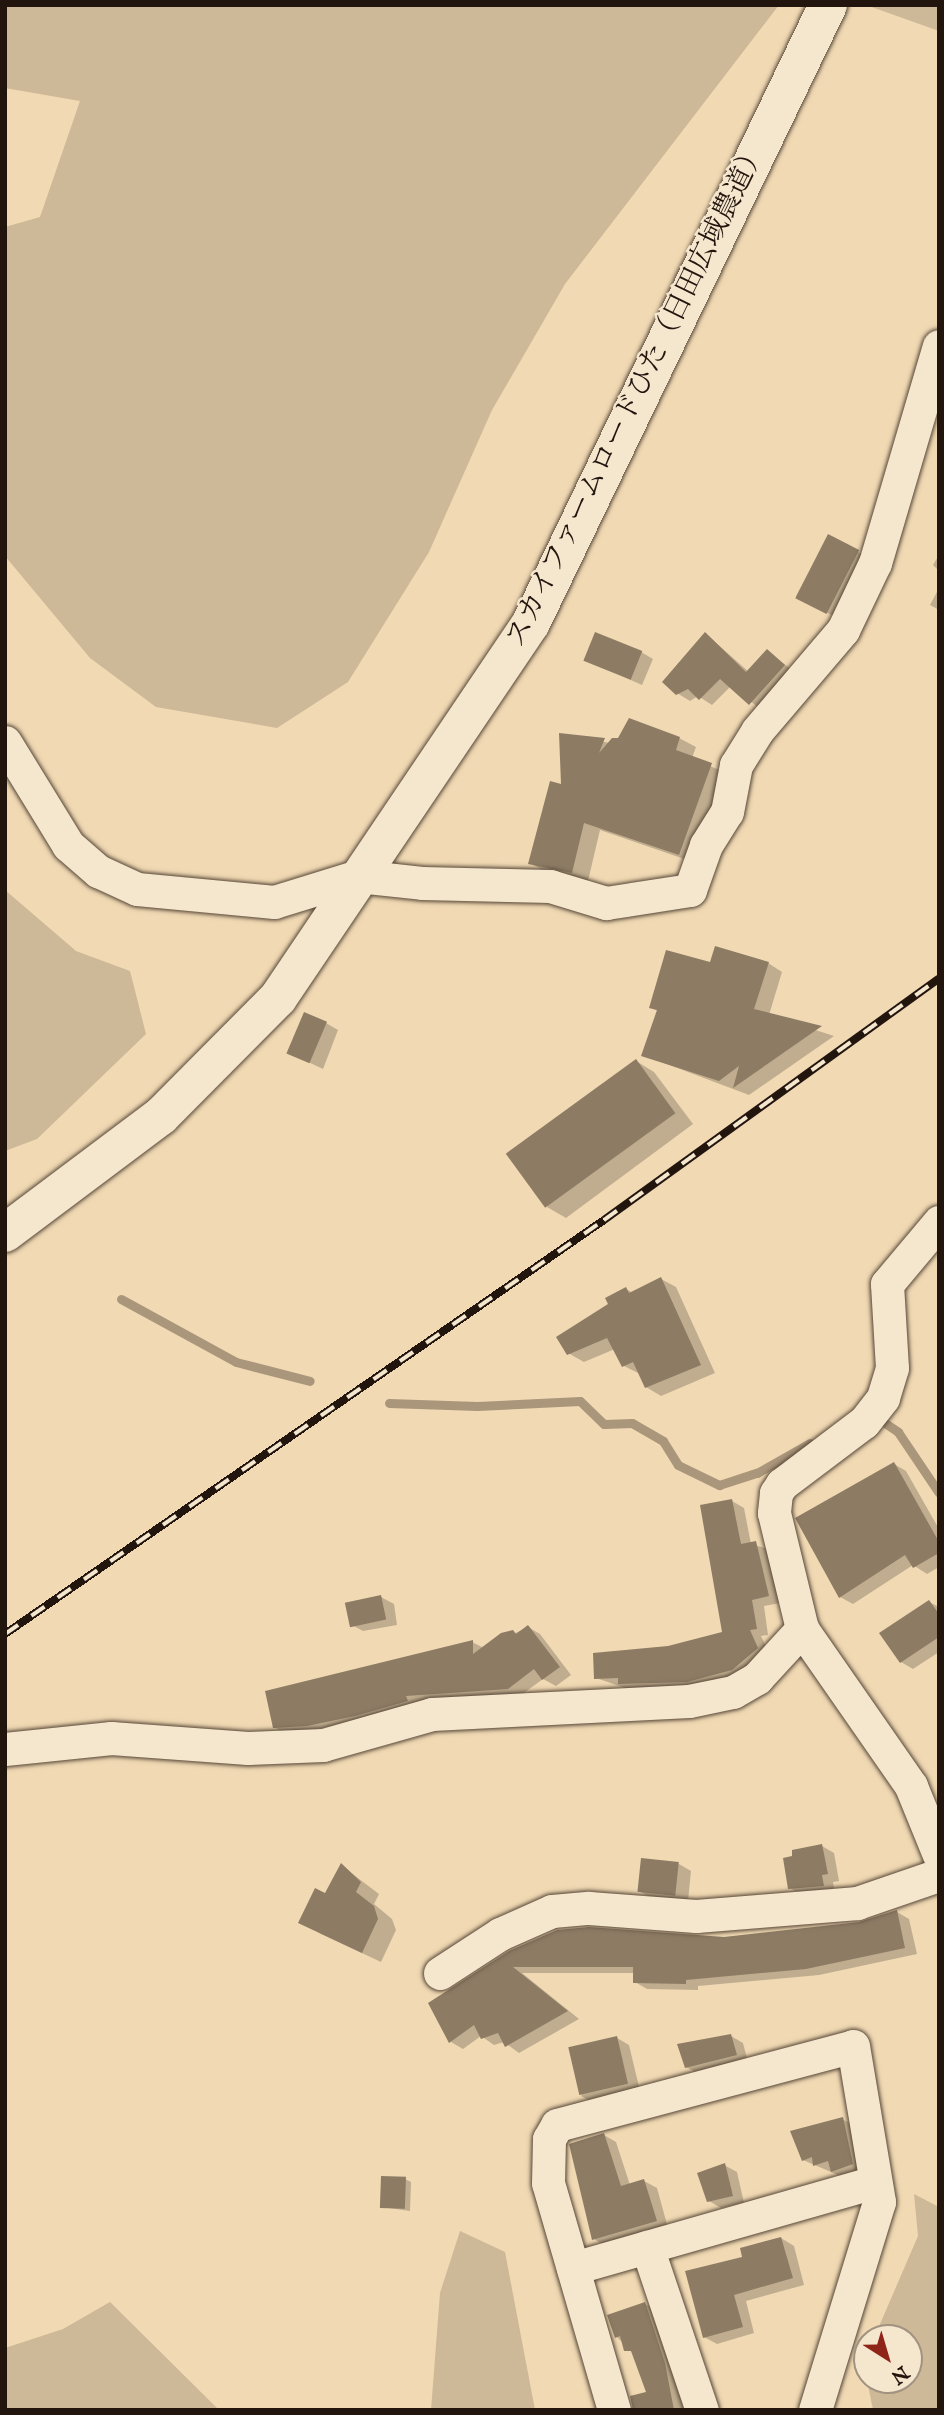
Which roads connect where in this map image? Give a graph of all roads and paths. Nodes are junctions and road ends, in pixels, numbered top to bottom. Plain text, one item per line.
1 (828, 5) edge
2 (936, 363) edge
3 (5, 741) edge
4 (358, 876) junction
5 (939, 1222) edge
6 (5, 1233) edge
7 (802, 1629) junction
8 (5, 1749) edge
9 (939, 1855) edge
10 (939, 1875) edge
11 (440, 1973) dead end
12 (875, 2182) junction
13 (647, 2247) junction
14 (573, 2268) junction
15 (614, 2410) edge
16 (702, 2410) edge
17 (815, 2410) edge

1 - 4 street, スカイファームロードひた（日田広域農道）
2 - 4 street
3 - 4 street
4 - 6 street, スカイファームロードひた（日田広域農道）
5 - 7 street
7 - 8 street
7 - 9 street
10 - 11 street
12 - 13 street
12 - 14 street
12 - 17 street
13 - 14 street
13 - 16 street
14 - 15 street

